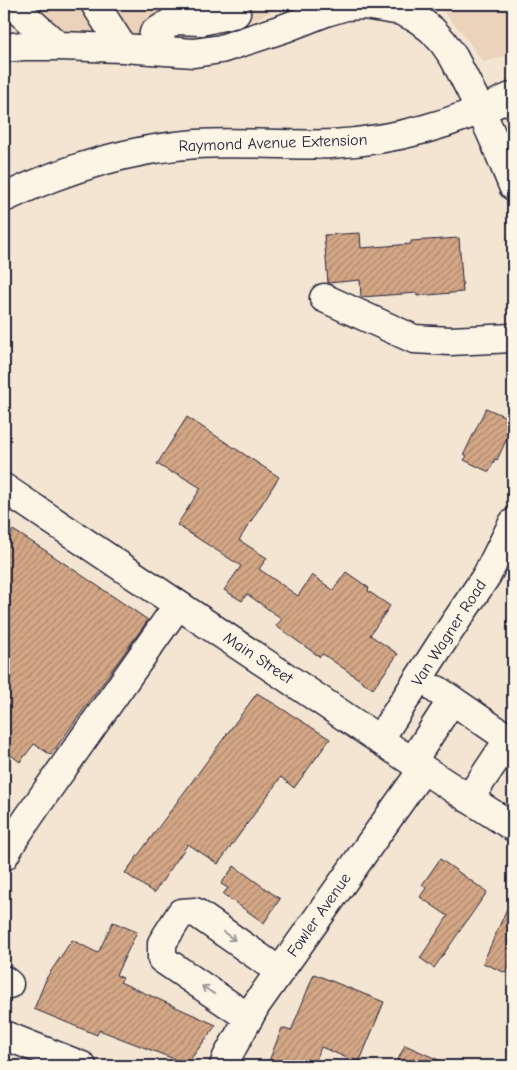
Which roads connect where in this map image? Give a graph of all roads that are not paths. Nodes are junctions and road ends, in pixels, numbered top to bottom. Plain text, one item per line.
1 (11, 4) edge
2 (95, 4) edge
3 (231, 4) edge
4 (58, 46) junction
5 (4, 48) edge
6 (123, 48) junction
7 (150, 50) junction
8 (513, 96) edge
9 (481, 111) junction
10 (513, 186) edge
11 (4, 198) edge
12 (324, 298) dead end
13 (513, 338) edge
14 (4, 488) edge
15 (513, 523) edge
16 (178, 605) junction
17 (418, 679) junction
18 (452, 700) junction
19 (379, 740) junction
20 (418, 766) junction
21 (469, 799) junction
22 (513, 826) edge
23 (4, 856) edge
24 (279, 972) junction
25 (249, 1018) junction
26 (4, 1035) edge
27 (82, 1066) edge
28 (224, 1066) edge

1 - 4 main road
2 - 6 main road
3 - 7 main road
4 - 5 main road
4 - 6 main road
6 - 7 main road
7 - 9 main road
8 - 9 main road, Raymond Avenue Extension
9 - 10 main road
9 - 11 main road, Raymond Avenue Extension
12 - 13 main road
14 - 16 main road, Main Street
15 - 17 main road, Van Wagner Road
16 - 19 main road, Main Street
16 - 23 main road
17 - 18 main road
17 - 19 main road, Van Wagner Road
18 - 20 main road, Fowler Avenue
18 - 21 main road
19 - 20 main road, Main Street
20 - 21 main road, Main Street
20 - 24 main road, Fowler Avenue
21 - 22 main road, Main Street
24 - 25 main road, Fowler Avenue
25 -> 24 main road
25 - 28 main road, Fowler Avenue
26 - 27 main road

